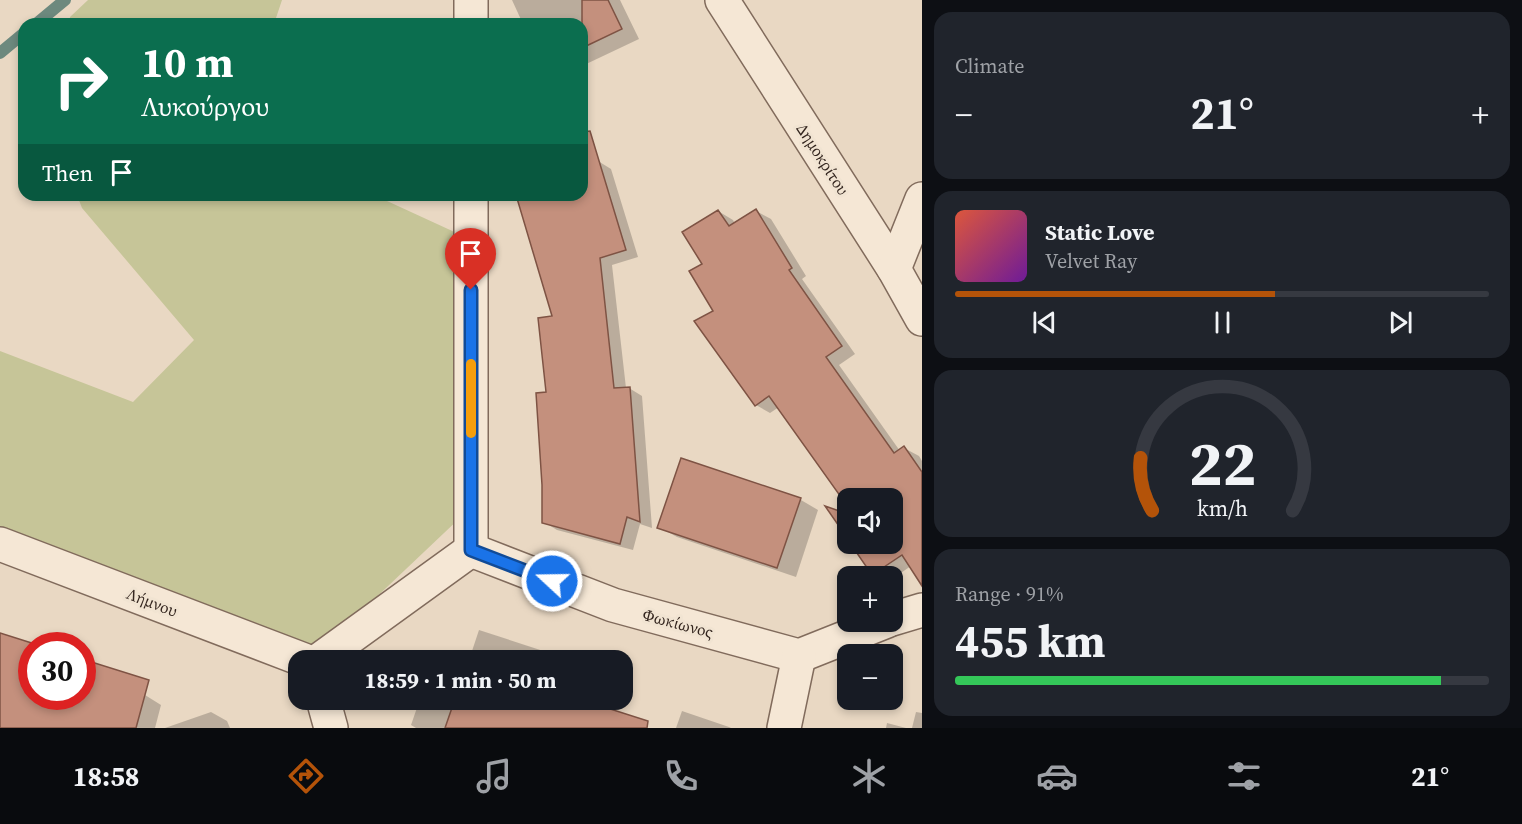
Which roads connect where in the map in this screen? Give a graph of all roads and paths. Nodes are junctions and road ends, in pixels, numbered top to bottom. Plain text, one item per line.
1 (471, 0) edge
2 (722, 0) edge
3 (471, 18) edge
4 (922, 199) edge
5 (471, 201) edge
6 (894, 269) junction
7 (922, 319) edge
8 (0, 544) edge
9 (471, 550) junction
10 (922, 610) edge
11 (903, 616) edge
12 (859, 632) edge
13 (333, 650) edge
14 (288, 654) edge
15 (799, 656) junction
16 (326, 710) edge
17 (331, 728) edge
18 (784, 728) edge

1 - 3 street
2 - 6 street, Δημοκρίτου
4 - 6 street
5 - 9 street
6 - 7 street, Δημοκρίτου
8 - 14 street, Λήμνου
9 - 13 street
9 - 15 street, Φωκίωνος
10 - 11 street
12 - 15 street
15 - 18 street
16 - 17 street

